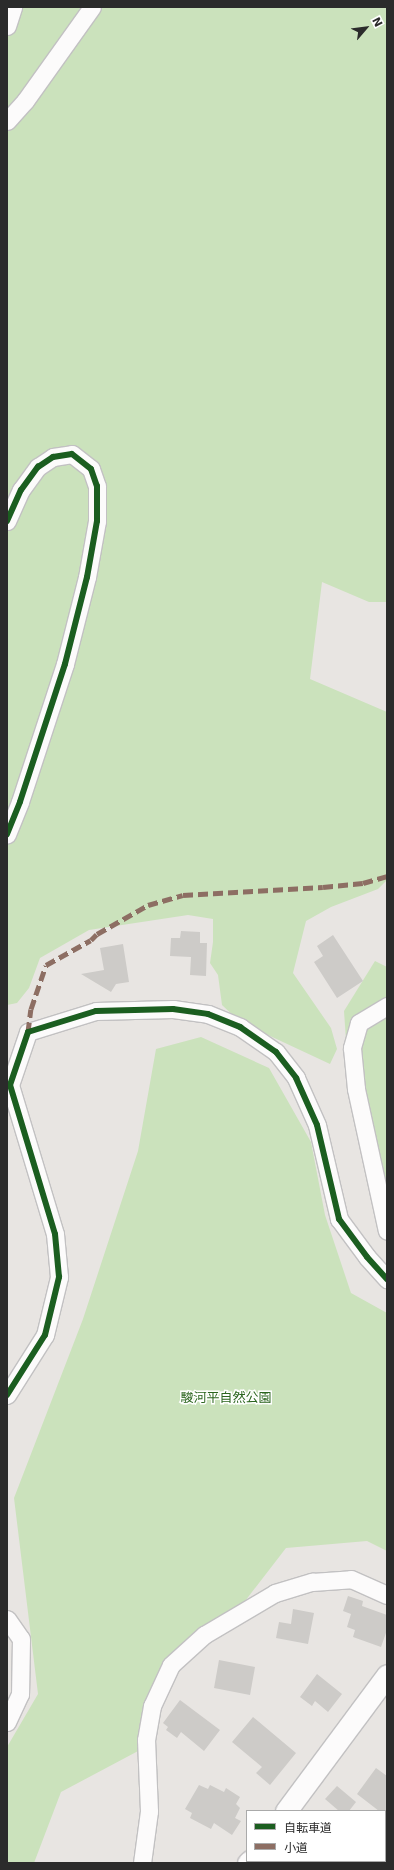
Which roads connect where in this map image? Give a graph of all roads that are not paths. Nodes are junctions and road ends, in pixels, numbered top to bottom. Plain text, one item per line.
1 (13, 7) edge
2 (92, 7) edge
3 (7, 26) edge
4 (7, 121) edge
5 (7, 521) edge
6 (7, 834) edge
7 (387, 1006) edge
8 (9, 1088) edge
9 (387, 1231) edge
10 (387, 1279) edge
11 (7, 1395) edge
12 (387, 1595) edge
13 (7, 1619) edge
14 (386, 1678) edge
15 (7, 1722) edge
16 (287, 1810) edge
17 (142, 1863) edge

1 - 3 street
2 - 4 street
5 - 6 street
7 - 9 street
8 - 10 street
8 - 11 street
12 - 17 street
13 - 15 street
14 - 16 street

